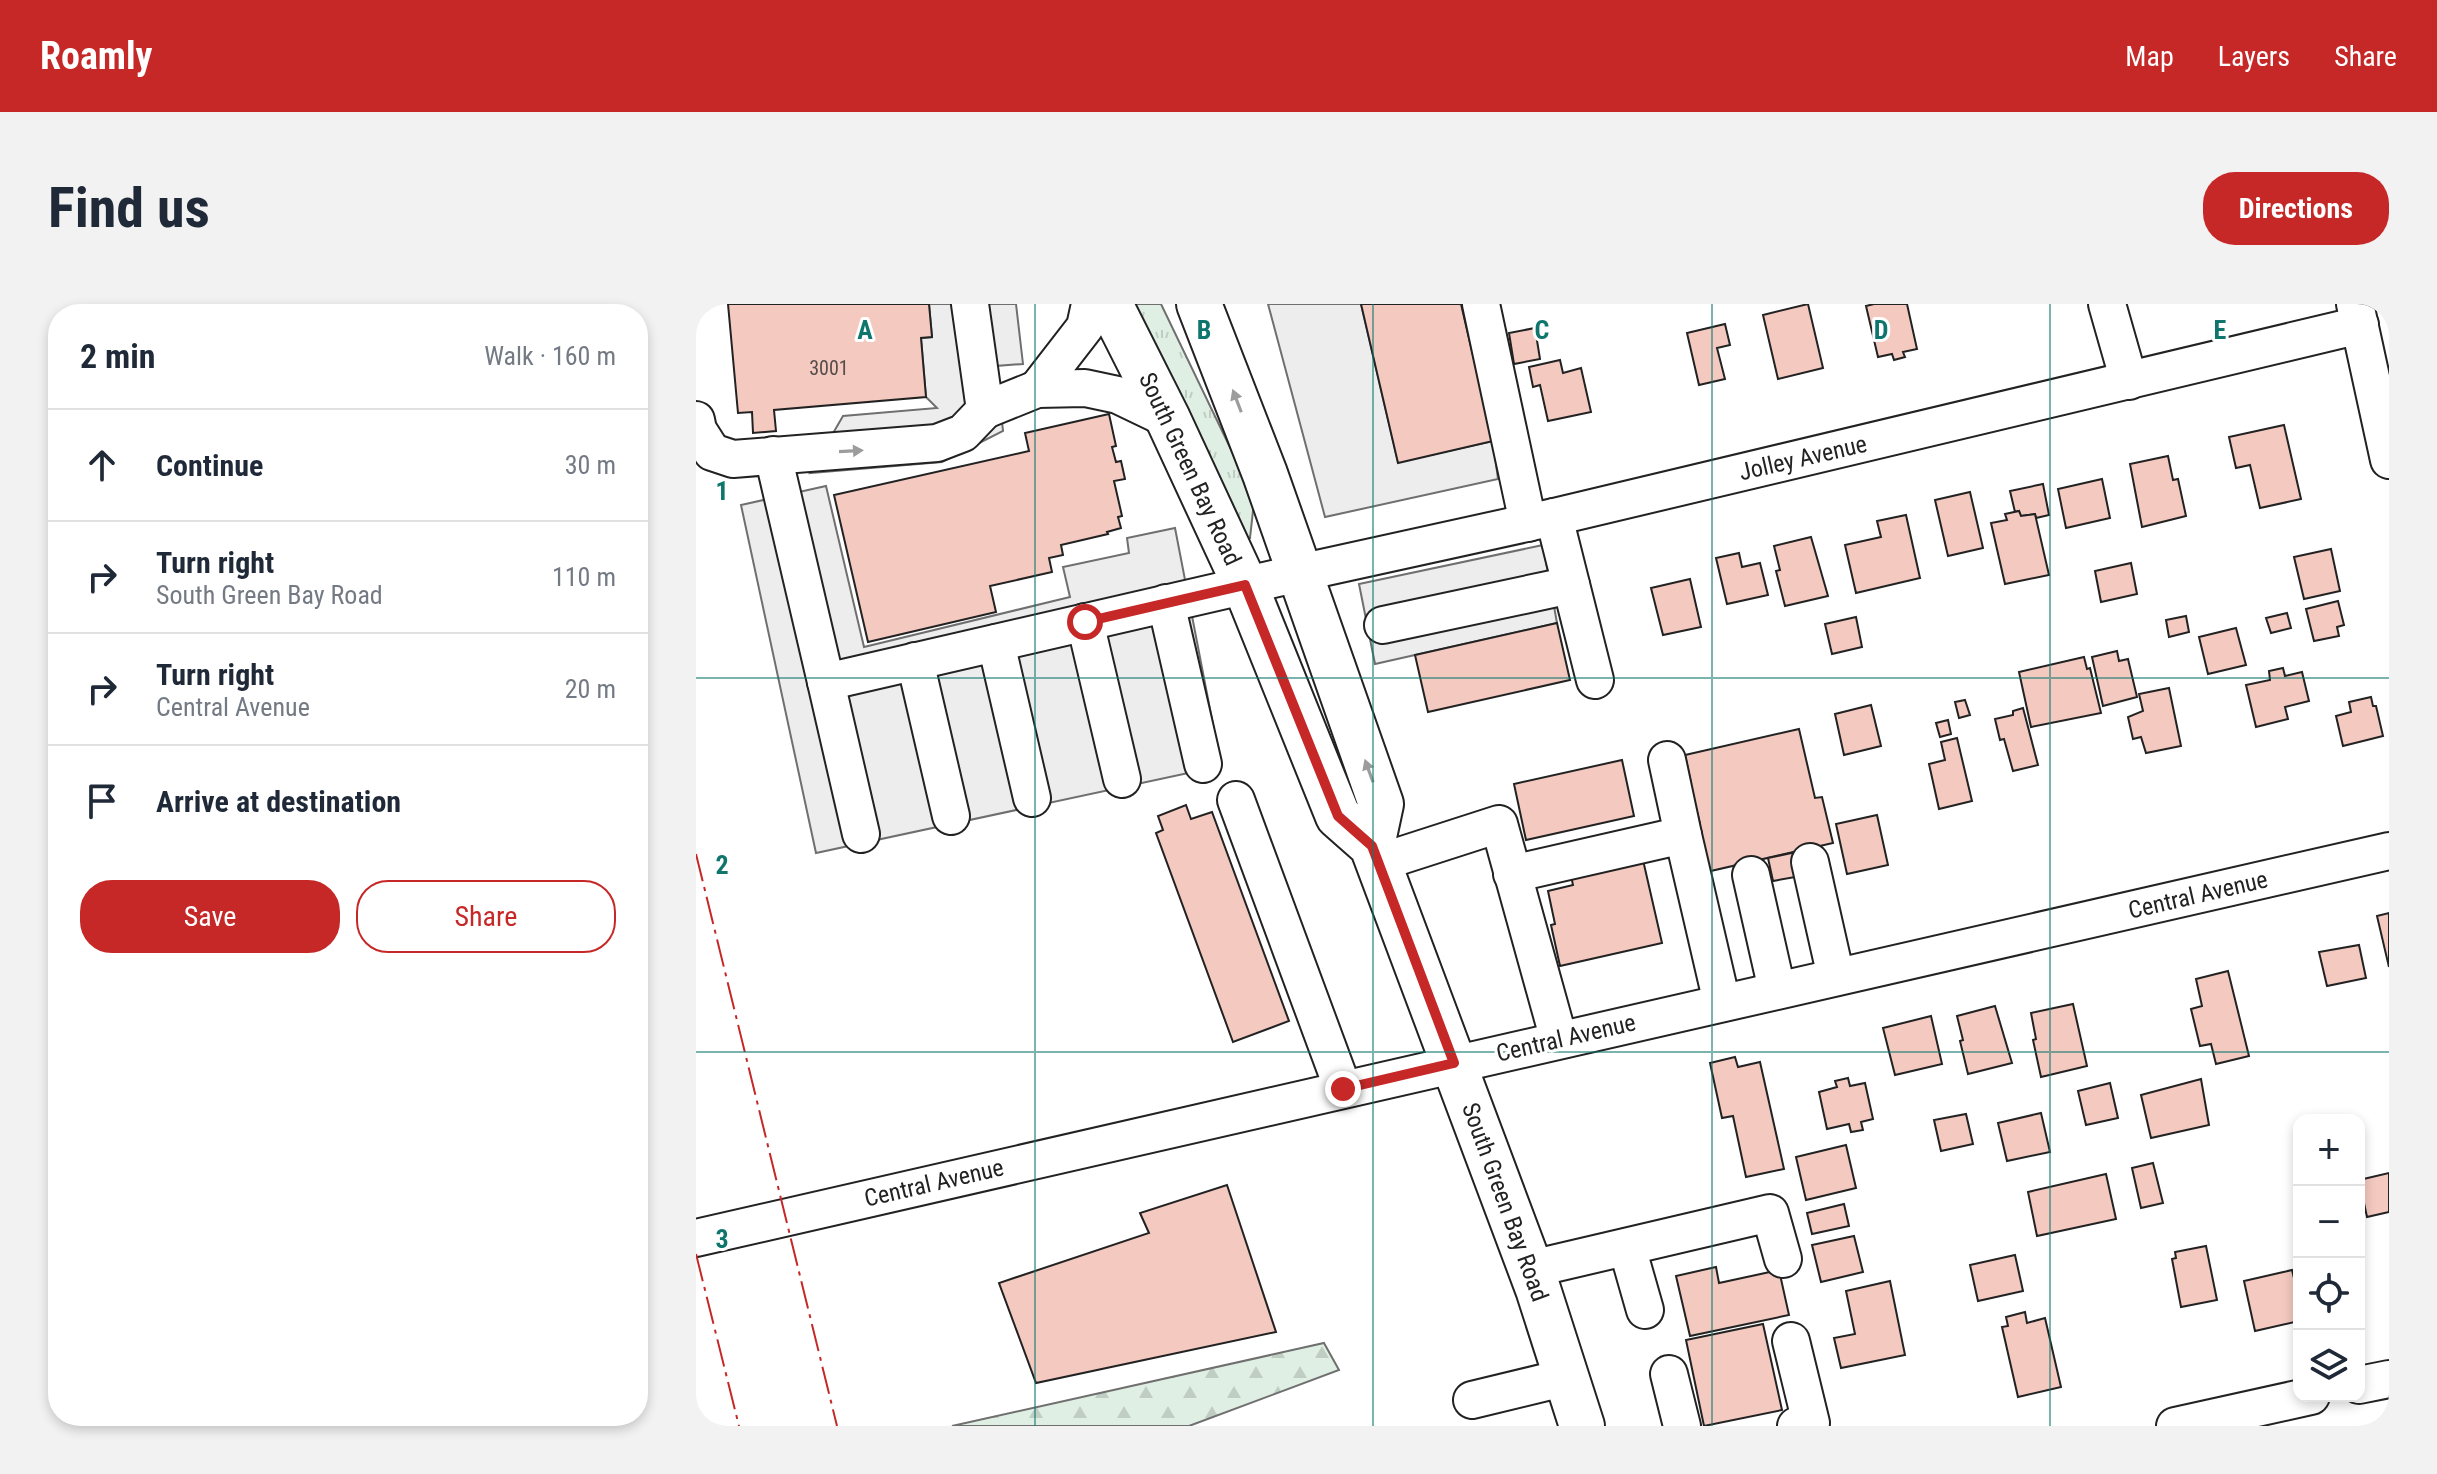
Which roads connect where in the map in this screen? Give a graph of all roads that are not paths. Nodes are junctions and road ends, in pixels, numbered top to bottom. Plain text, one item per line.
1 (970, 304) edge
2 (1090, 304) edge
3 (1110, 304) edge
4 (1199, 304) edge
5 (1481, 304) edge
6 (2107, 304) edge
7 (2358, 315) edge
8 (2129, 381) junction
9 (1037, 389) junction
10 (985, 410) junction
11 (1168, 419) junction
12 (696, 420) edge
13 (773, 455) junction
14 (2389, 460) edge
15 (1541, 520) junction
16 (1299, 573) junction
17 (1245, 585) junction
18 (1571, 585) junction
19 (1166, 603) junction
20 (1085, 622) junction
21 (1383, 625) dead end
22 (996, 643) junction
23 (915, 661) junction
24 (1595, 680) dead end
25 (826, 682) junction
26 (1667, 760) dead end
27 (1203, 764) dead end
28 (1122, 779) dead end
29 (1032, 798) dead end
30 (1236, 800) dead end
31 (951, 816) dead end
32 (861, 834) dead end
33 (1683, 835) junction
34 (2389, 851) edge
35 (1375, 855) junction
36 (1810, 862) dead end
37 (1512, 874) junction
38 (1751, 875) dead end
39 (1836, 977) junction
40 (1777, 990) junction
41 (1722, 1003) junction
42 (1559, 1040) junction
43 (1454, 1063) junction
44 (1343, 1089) junction
45 (696, 1238) edge
46 (1627, 1247) junction
47 (1783, 1259) dead end
48 (1531, 1269) junction
49 (1645, 1310) dead end
50 (1791, 1341) dead end
51 (1669, 1374) dead end
52 (1567, 1377) junction
53 (2389, 1379) edge
54 (2365, 1384) edge
55 (1472, 1400) dead end
56 (2293, 1400) edge
57 (1582, 1426) edge
58 (1682, 1426) edge
59 (1796, 1426) edge
60 (2175, 1426) edge

1 - 10 street
2 - 9 street
3 - 11 main road, South Green Bay Road
16 -> 4 main road
5 - 15 street
6 - 8 street
7 - 8 street, Jolley Avenue
7 - 14 street
8 - 15 street, Jolley Avenue
9 - 10 street
9 - 11 street
13 -> 10 street
11 - 17 main road, South Green Bay Road
12 - 13 street
13 - 25 street
15 - 16 street, Jolley Avenue
15 - 18 street
16 - 17 street, Jolley Avenue
35 -> 16 main road
17 - 19 street, Jolley Avenue
17 - 35 main road, South Green Bay Road
18 - 21 street
18 - 24 street
19 - 20 street, Jolley Avenue
19 - 27 street
20 - 22 street, Jolley Avenue
20 - 28 street
22 - 23 street, Jolley Avenue
22 - 29 street
23 - 25 street, Jolley Avenue
23 - 31 street
25 - 32 street
26 - 33 street
30 - 44 street
33 - 37 street
33 - 41 street
34 - 39 street, Central Avenue
35 - 37 street
35 - 43 main road, South Green Bay Road
36 - 39 street
37 - 42 street
38 - 40 street
39 - 40 street, Central Avenue
40 - 41 street, Central Avenue
41 - 42 street, Central Avenue
42 - 43 street, Central Avenue
43 - 44 street, Central Avenue
43 - 48 main road, South Green Bay Road
44 - 45 street, Central Avenue
46 - 47 street
46 - 48 street
46 - 49 street
48 - 52 main road, South Green Bay Road
50 - 59 street
51 - 58 street
52 - 55 street
52 - 57 main road, South Green Bay Road
53 - 54 street
56 - 60 street

